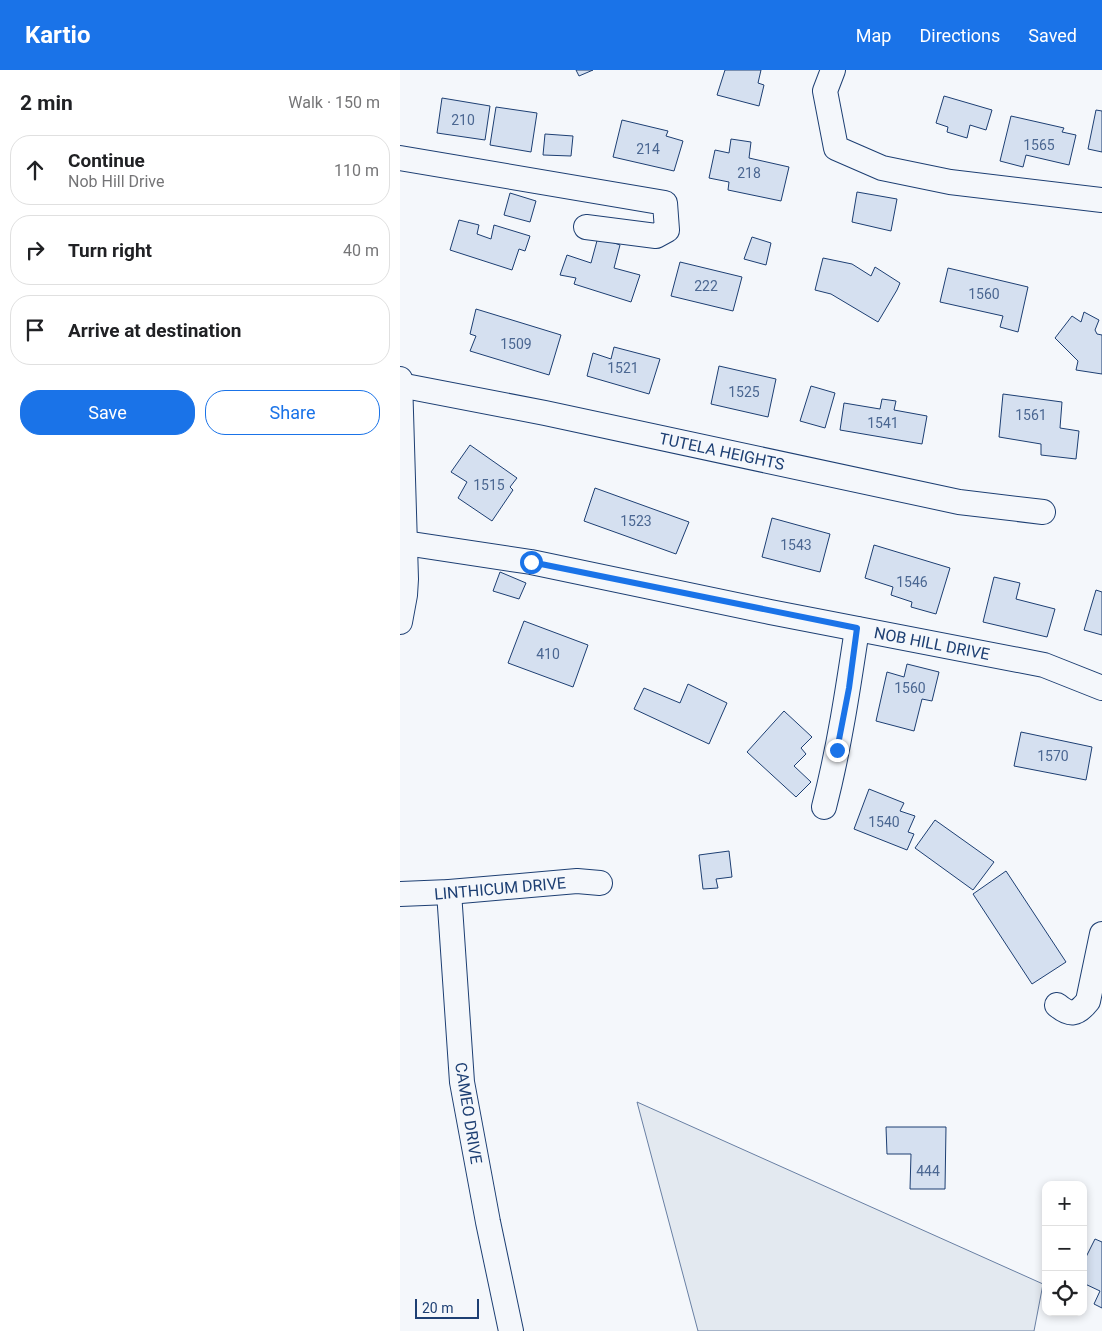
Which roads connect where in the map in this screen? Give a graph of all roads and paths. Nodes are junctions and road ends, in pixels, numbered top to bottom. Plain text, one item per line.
1 (829, 80) edge
2 (400, 158) edge
3 (1102, 200) edge
4 (586, 226) dead end
5 (400, 380) edge
6 (400, 385) edge
7 (1044, 512) dead end
8 (405, 543) junction
9 (400, 622) edge
10 (857, 628) junction
11 (1102, 688) edge
12 (824, 807) dead end
13 (600, 883) dead end
14 (449, 892) junction
15 (400, 894) edge
16 (1102, 934) edge
17 (1057, 1005) dead end
18 (511, 1331) edge

1 - 3 street
2 - 4 street
5 - 6 street
6 - 7 street, TUTELA HEIGHTS
6 - 8 street
8 - 9 street
8 - 10 street, NOB HILL DRIVE
10 - 11 street, NOB HILL DRIVE
10 - 12 street
13 - 14 street, LINTHICUM DRIVE
14 - 15 street, LINTHICUM DRIVE
14 - 18 street, CAMEO DRIVE
16 - 17 street

